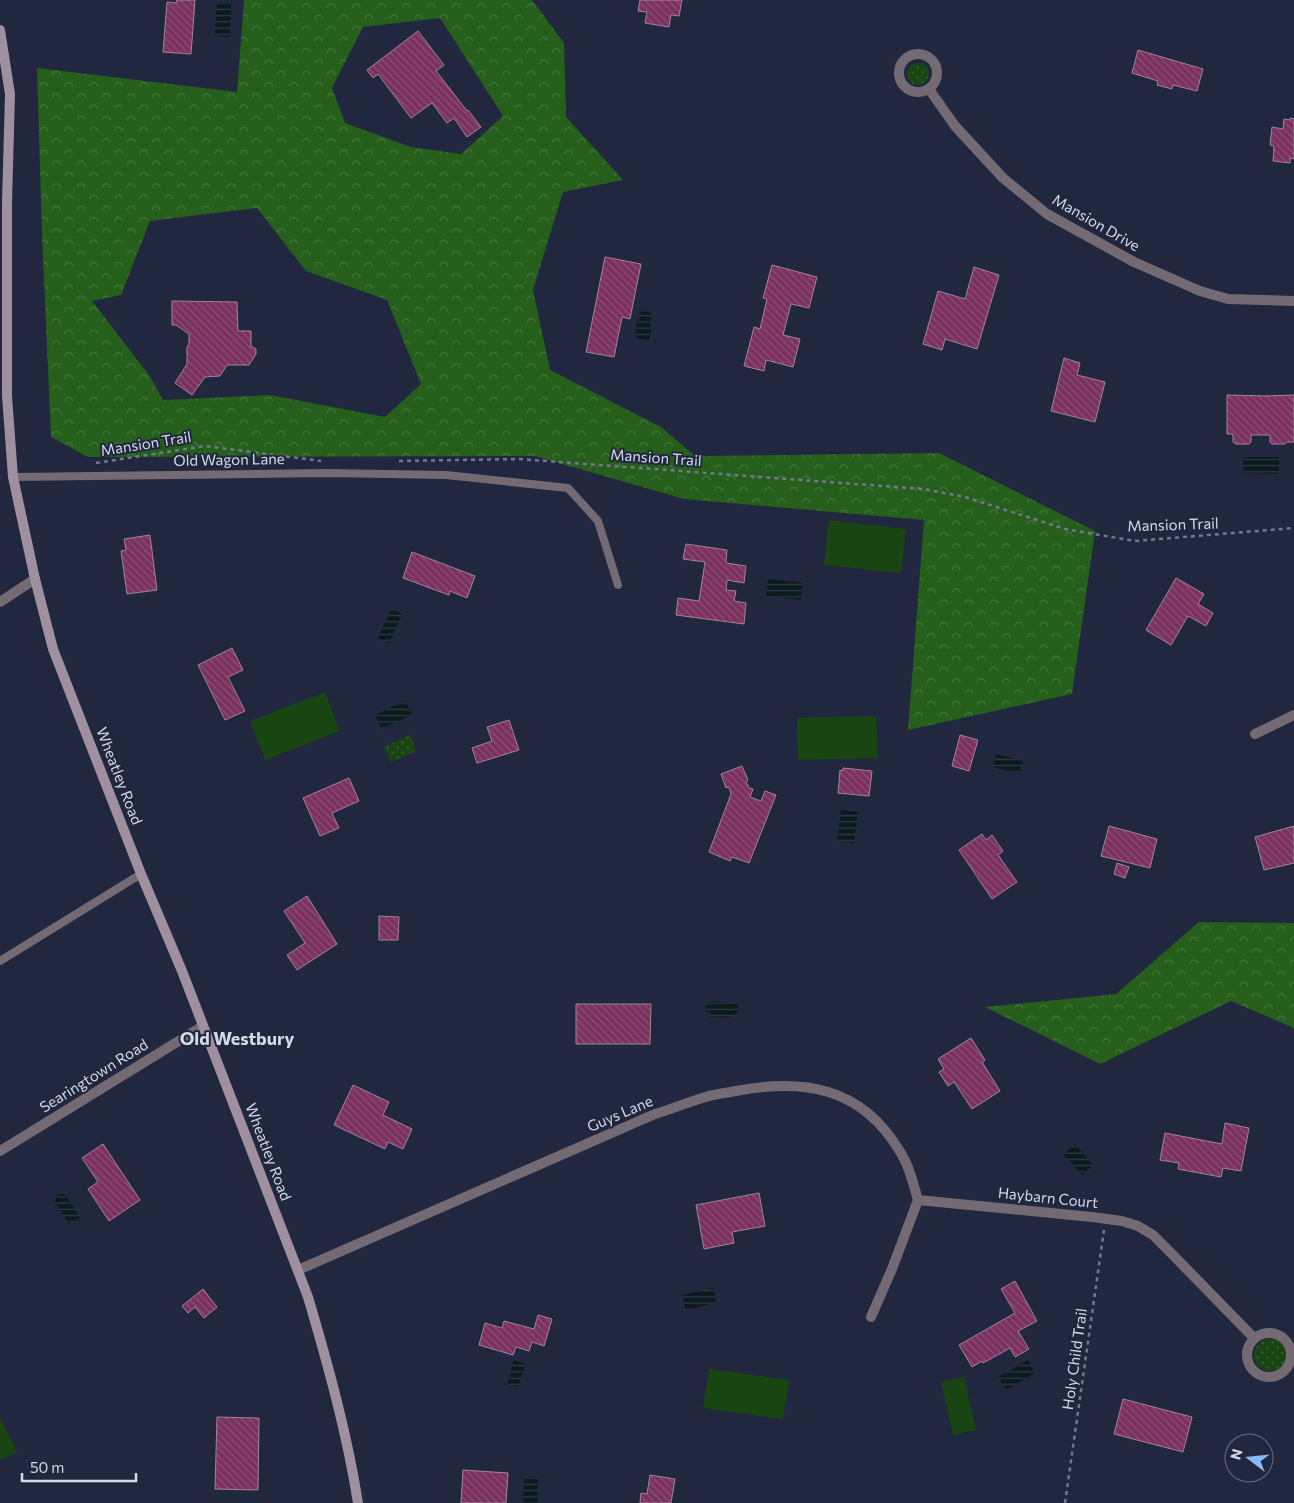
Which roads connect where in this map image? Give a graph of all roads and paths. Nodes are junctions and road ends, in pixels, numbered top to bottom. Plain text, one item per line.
1 (0, 30) edge
2 (930, 89) dead end
3 (1294, 301) edge
4 (327, 461) dead end
5 (394, 462) dead end
6 (90, 464) dead end
7 (13, 477) junction
8 (1294, 528) edge
9 (35, 579) junction
10 (618, 585) dead end
11 (0, 602) edge
12 (1294, 715) edge
13 (1255, 734) dead end
14 (141, 874) junction
15 (0, 961) edge
16 (203, 1026) junction
17 (0, 1151) edge
18 (918, 1200) junction
19 (1106, 1219) junction
20 (298, 1270) junction
21 (871, 1317) dead end
22 (1254, 1338) junction
23 (358, 1503) edge
24 (1066, 1503) edge

1 - 7 street, Wheatley Road
2 - 3 street, Mansion Drive
4 - 6 path, Mansion Trail
5 - 8 path, Mansion Trail
7 - 9 street, Wheatley Road
7 - 10 lane, Old Wagon Lane
9 - 11 street
9 - 14 street, Wheatley Road
12 - 13 street
14 - 15 lane
14 - 16 street, Wheatley Road
16 - 17 street, Searingtown Road
16 - 20 street, Wheatley Road
18 - 19 street, Haybarn Court
18 - 20 street, Guys Lane
18 - 21 street
19 - 22 street, Haybarn Court
19 - 24 path, Holy Child Trail
20 - 23 street, Wheatley Road
22 - 22 street

